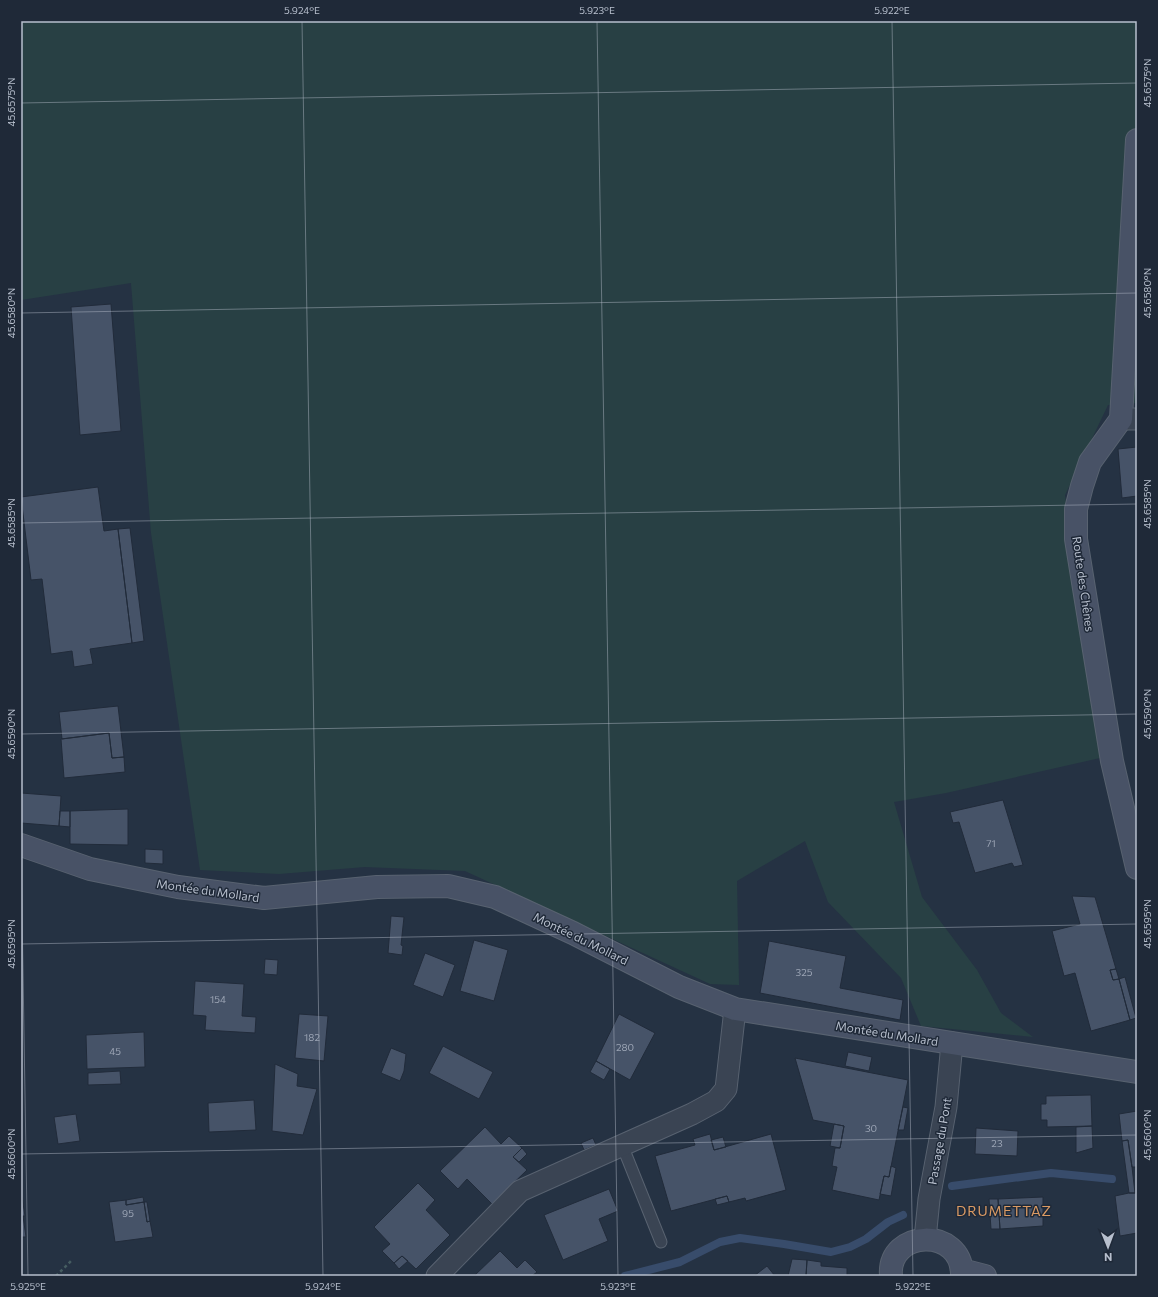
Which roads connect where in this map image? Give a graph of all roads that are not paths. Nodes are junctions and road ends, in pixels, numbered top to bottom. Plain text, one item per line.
1 (1137, 140) edge
2 (1129, 419) edge
3 (21, 845) edge
4 (1137, 868) edge
5 (735, 1009) junction
6 (952, 1043) junction
7 (1137, 1072) edge
8 (622, 1145) junction
9 (925, 1239) junction
10 (661, 1242) dead end
11 (962, 1273) edge
12 (437, 1276) edge
13 (891, 1276) edge
14 (985, 1276) edge

1 - 2 main road, Route des Chênes
2 - 4 main road, Route des Chênes
3 - 5 main road, Montée du Mollard
5 - 6 main road, Montée du Mollard
5 - 8 street
6 - 7 main road, Montée du Mollard
6 - 9 street, Passage du Pont
8 - 10 lane
8 - 12 street
9 - 11 main road
9 - 13 main road
11 - 14 main road

